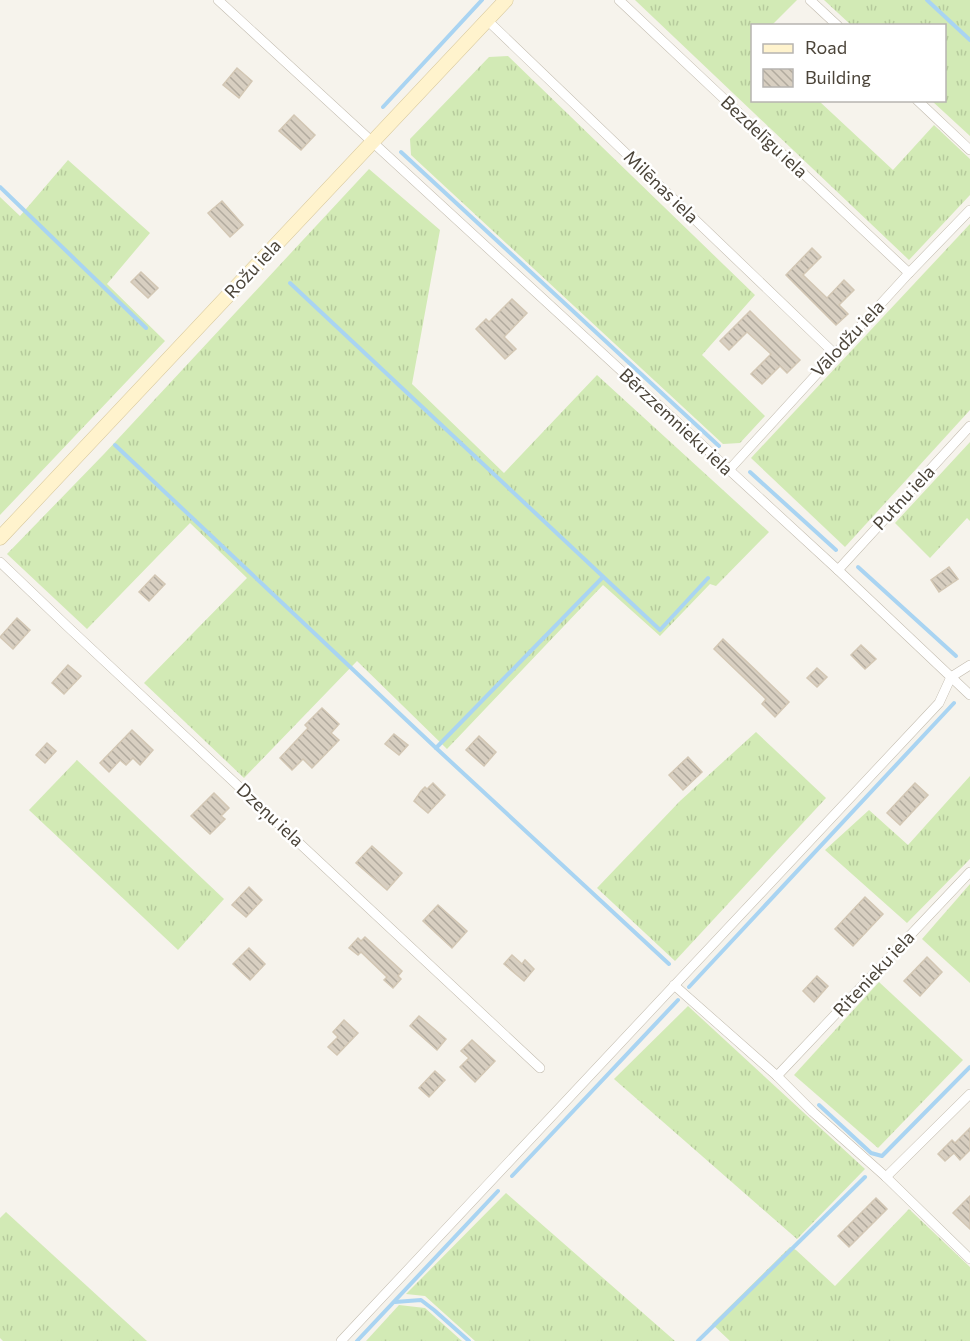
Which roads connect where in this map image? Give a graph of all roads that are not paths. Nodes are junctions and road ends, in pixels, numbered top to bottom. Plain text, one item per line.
1 (219, 0) edge
2 (506, 0) edge
3 (619, 0) edge
4 (810, 0) edge
5 (487, 20) junction
6 (835, 24) edge
7 (919, 102) edge
8 (376, 146) junction
9 (970, 150) edge
10 (970, 210) edge
11 (909, 273) junction
12 (835, 354) junction
13 (970, 426) edge
14 (729, 470) junction
15 (0, 538) edge
16 (0, 562) edge
17 (838, 570) junction
18 (970, 665) edge
19 (951, 677) junction
20 (970, 695) edge
21 (970, 872) edge
22 (674, 985) junction
23 (540, 1068) dead end
24 (777, 1076) junction
25 (970, 1094) edge
26 (886, 1177) junction
27 (970, 1259) edge
28 (341, 1341) edge

1 - 8 street, Bērzzemnieku iela
2 - 5 street, Rožu iela
3 - 11 street, Bezdelīgu iela
4 - 6 street
5 - 8 street, Rožu iela
5 - 12 street, Milēnas iela
7 - 9 street
8 - 14 street, Bērzzemnieku iela
8 - 15 street, Rožu iela
10 - 11 street, Vālodžu iela
11 - 12 street, Vālodžu iela
12 - 14 street, Vālodžu iela
13 - 17 street, Putnu iela
14 - 17 street, Bērzzemnieku iela
16 - 23 street, Dzeņu iela
17 - 19 street, Bērzzemnieku iela
18 - 19 street
19 - 20 street, Bērzzemnieku iela
19 - 22 street
21 - 24 street, Ritenieku iela
22 - 24 street
22 - 28 street
24 - 26 street
25 - 26 street
26 - 27 street

